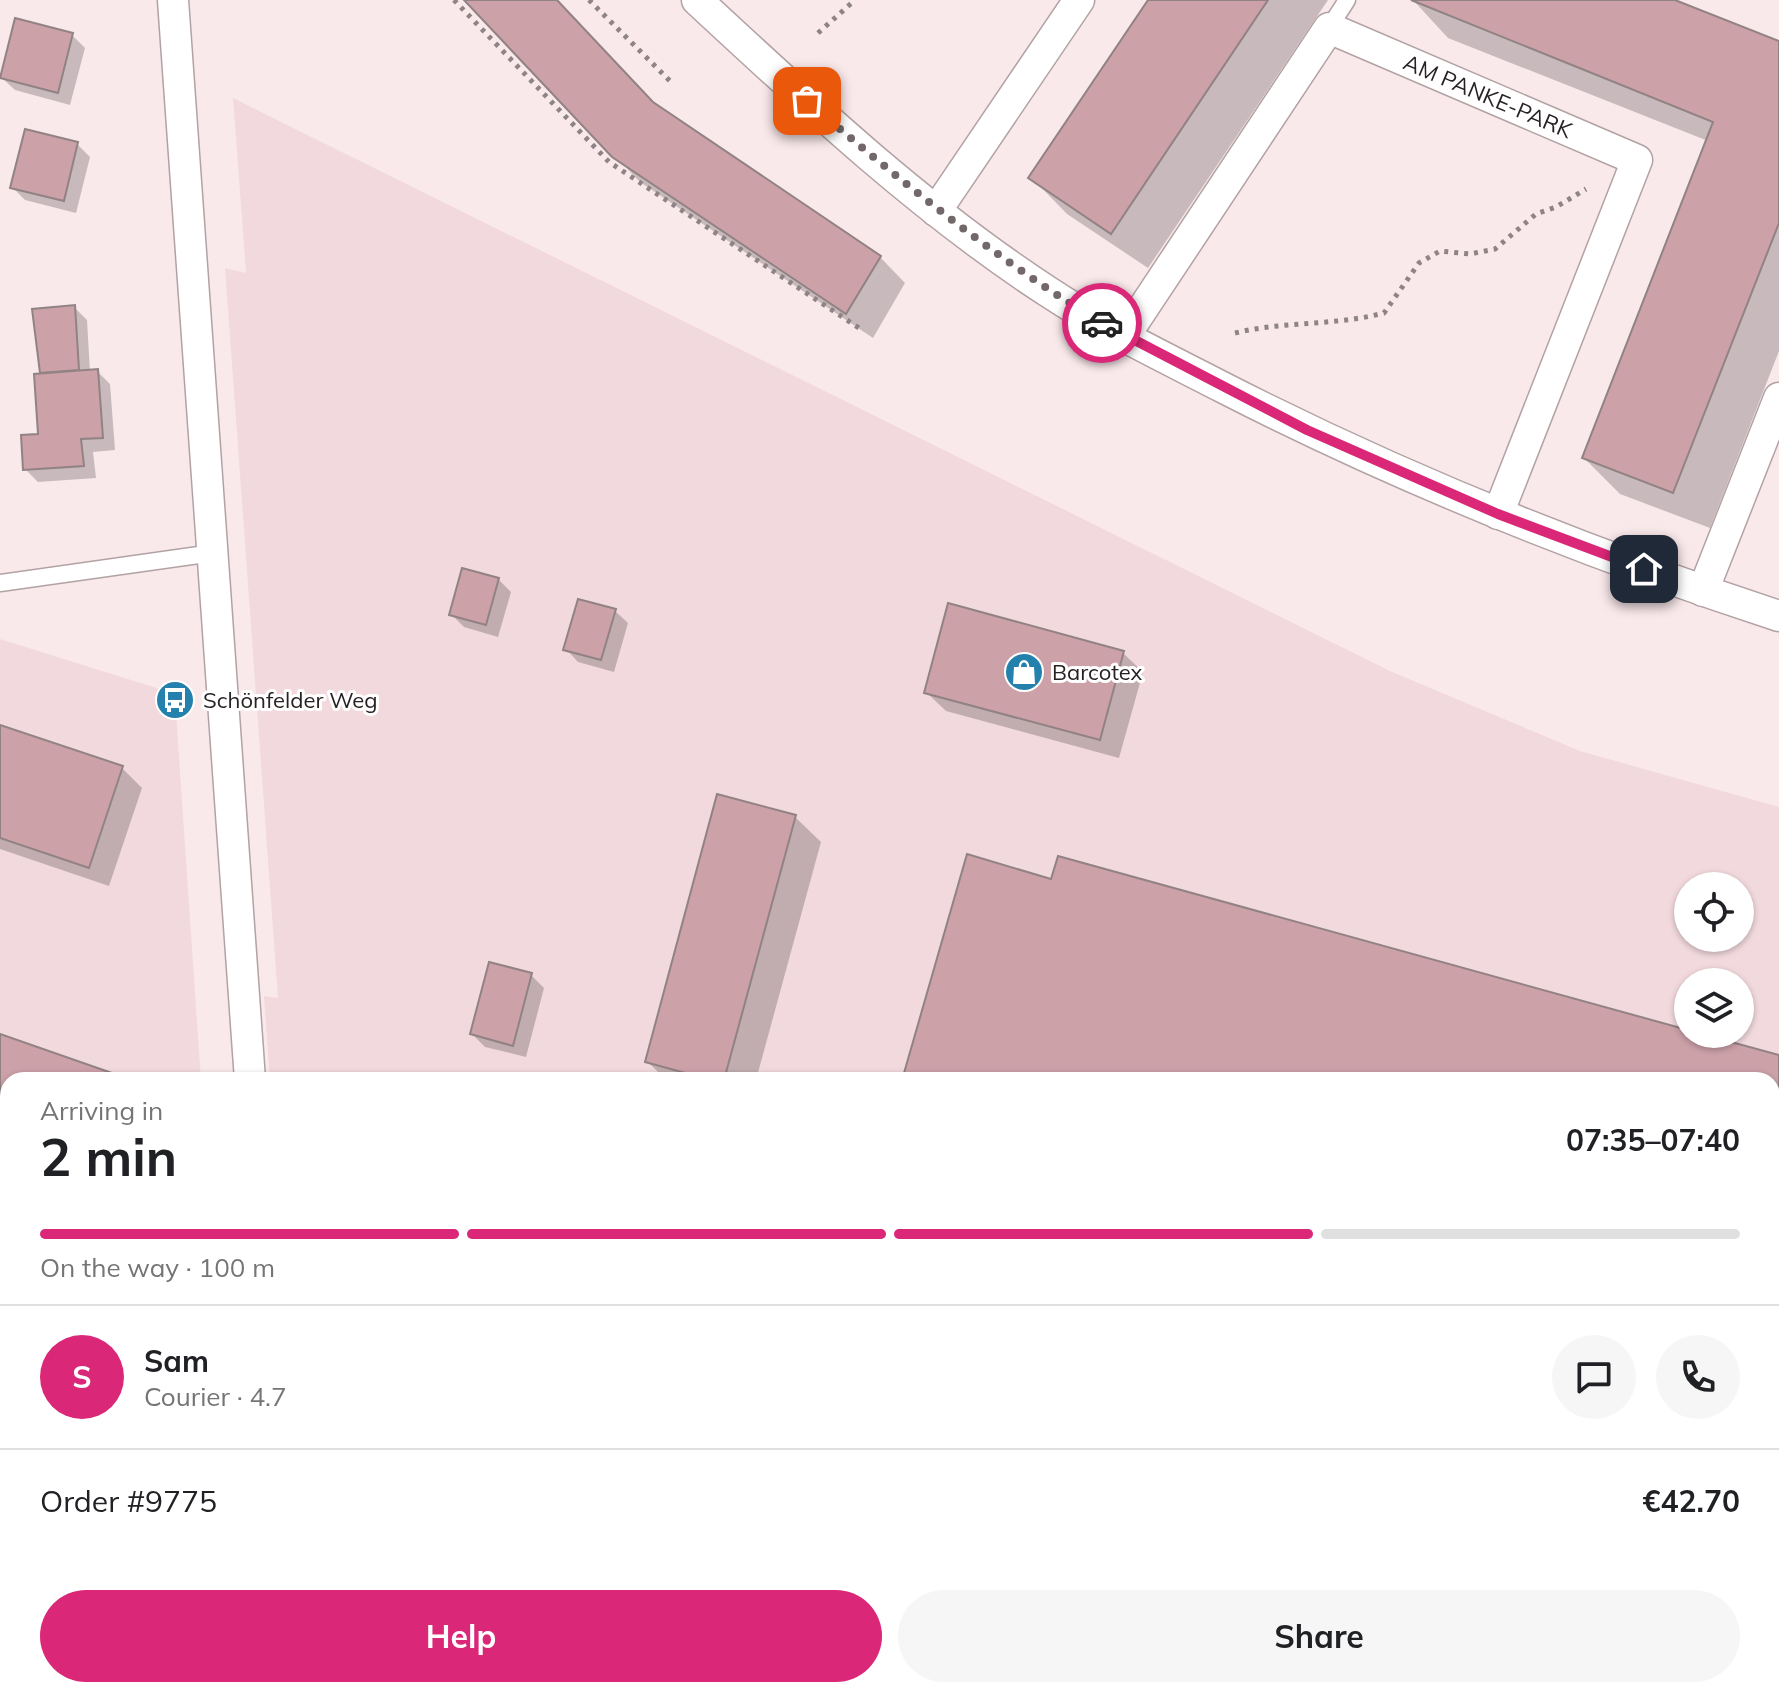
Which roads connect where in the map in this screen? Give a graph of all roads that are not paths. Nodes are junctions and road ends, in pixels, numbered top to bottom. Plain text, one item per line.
1 (173, 0) edge
2 (697, 0) edge
3 (1079, 0) edge
4 (1347, 0) edge
5 (1329, 28) junction
6 (936, 211) junction
7 (1124, 337) junction
8 (1779, 398) edge
9 (1498, 514) junction
10 (213, 553) junction
11 (0, 583) edge
12 (1703, 591) junction
13 (1779, 616) edge
14 (249, 1072) edge

1 - 10 street
2 - 6 street
3 - 6 street
4 - 5 lane
5 - 7 street
5 - 9 street, AM PANKE-PARK
6 - 7 street
7 - 9 street
8 - 12 street
9 - 12 street
10 - 11 lane
10 - 14 street
12 - 13 street

